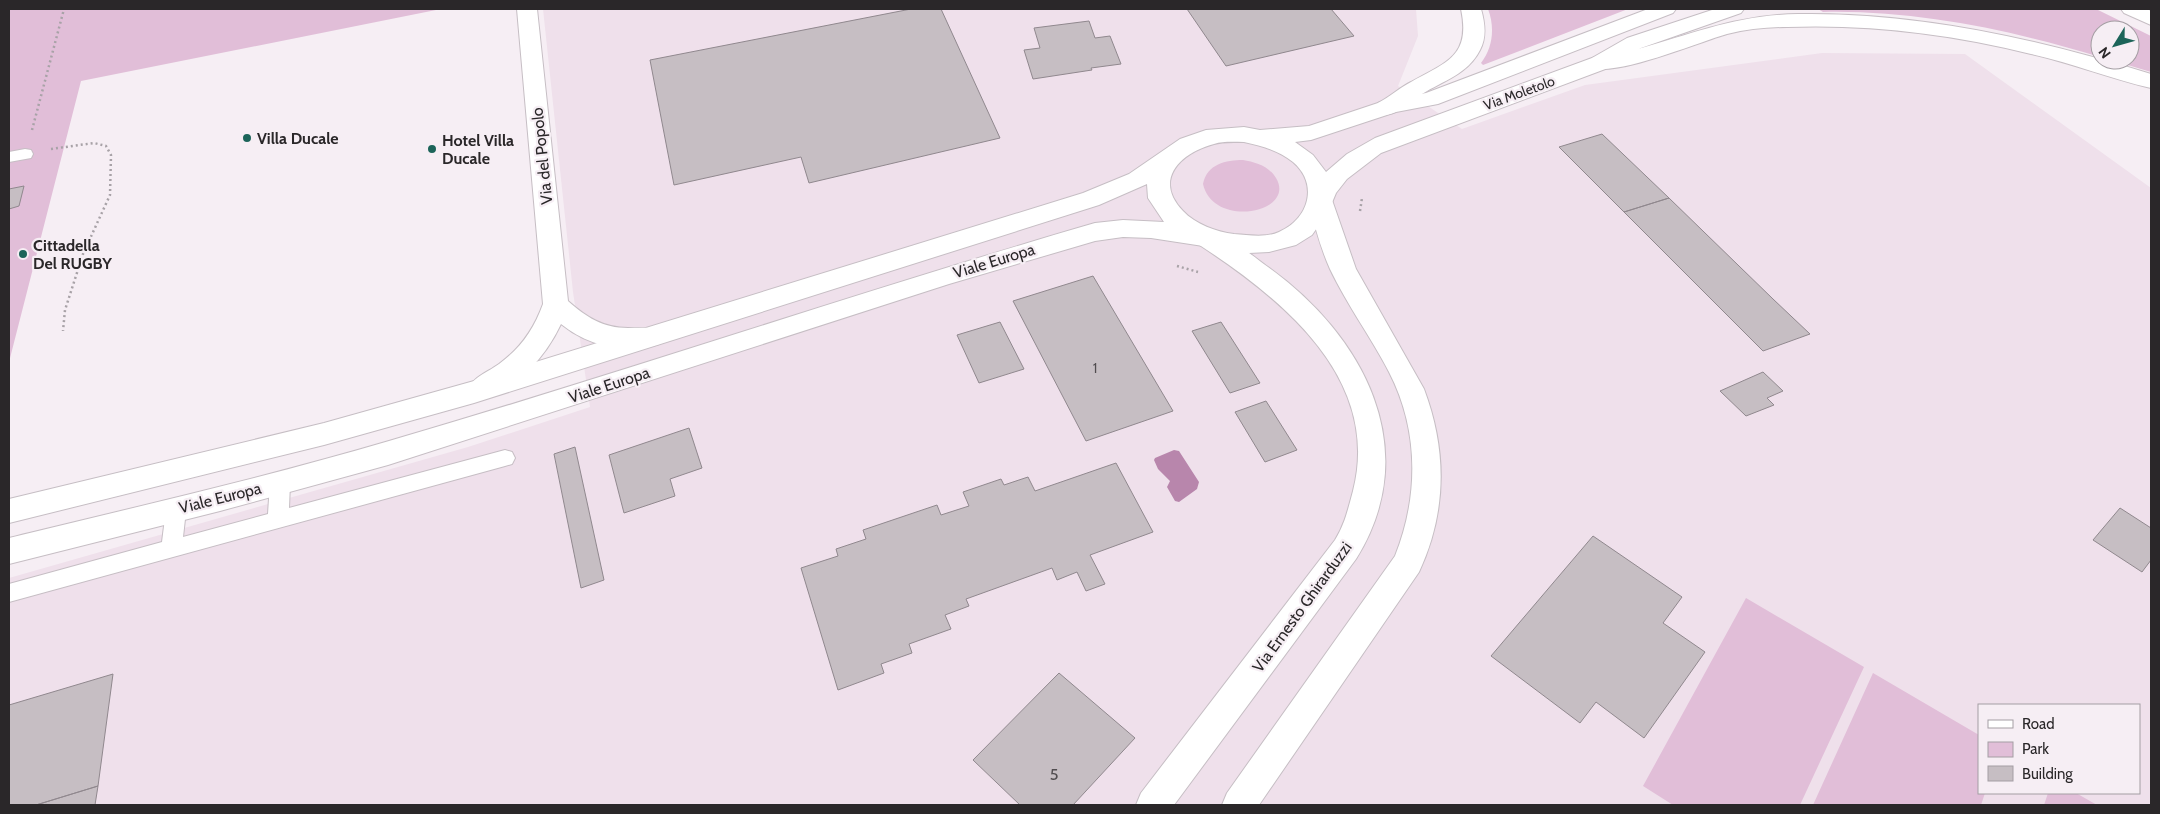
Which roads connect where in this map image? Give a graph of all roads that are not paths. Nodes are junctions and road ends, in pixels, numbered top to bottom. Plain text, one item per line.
1 (528, 9) edge
2 (1471, 9) edge
3 (1666, 9) edge
4 (1734, 9) edge
5 (2131, 9) edge
6 (2151, 19) edge
7 (1600, 63) junction
8 (2151, 81) edge
9 (1386, 108) junction
10 (1245, 134) junction
11 (25, 154) road end
12 (9, 157) edge
13 (1168, 157) junction
14 (1320, 200) junction
15 (1206, 238) junction
16 (556, 304) junction
17 (650, 337) junction
18 (474, 392) junction
19 (505, 458) dead end
20 (280, 483) junction
21 (176, 510) junction
22 (9, 511) edge
23 (278, 521) junction
24 (171, 550) junction
25 (9, 551) edge
26 (9, 593) edge
27 (1153, 805) edge
28 (1239, 805) edge

1 - 16 main road, Via del Popolo
2 - 9 main road
3 - 9 main road, Via Moletolo
4 - 7 main road, Via Moletolo
5 - 6 main road
7 - 8 main road
7 - 14 main road, Via Moletolo
9 - 10 main road, Via Moletolo
10 - 13 main road, Via Moletolo
10 - 14 main road, Via Moletolo
11 - 12 lane
13 - 15 main road, Via Moletolo
13 - 17 main road, Viale Europa
14 - 15 main road, Via Moletolo
14 - 28 main road
15 - 20 main road, Viale Europa
15 - 27 main road, Via Ernesto Ghirarduzzi
16 - 17 main road
16 - 18 main road, Via del Popolo
17 - 18 main road, Viale Europa
18 - 22 main road, Viale Europa
19 - 23 lane
20 - 21 main road, Viale Europa
20 - 23 lane
21 - 24 lane
21 - 25 main road, Viale Europa
23 - 24 lane
24 - 26 lane

